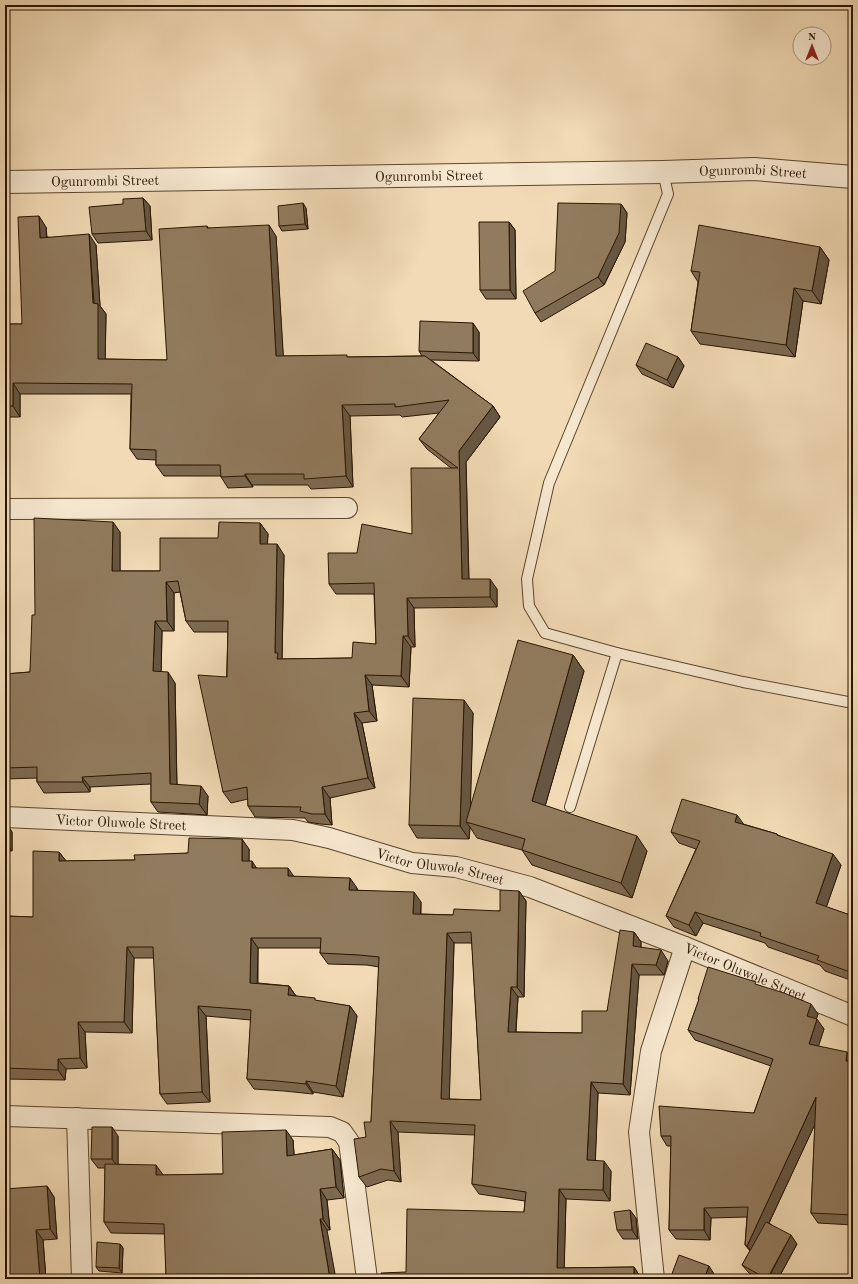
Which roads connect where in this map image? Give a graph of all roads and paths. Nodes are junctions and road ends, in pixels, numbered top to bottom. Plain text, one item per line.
1 (663, 172) junction
2 (853, 177) edge
3 (5, 182) edge
4 (347, 508) dead end
5 (5, 509) edge
6 (617, 653) junction
7 (853, 703) edge
8 (570, 806) dead end
9 (5, 817) edge
10 (685, 947) junction
11 (853, 1016) edge
12 (5, 1116) edge
13 (77, 1118) junction
14 (82, 1279) edge
15 (367, 1279) edge
16 (654, 1279) edge

1 - 2 street, Ogunrombi Street
1 - 3 street, Ogunrombi Street
1 - 6 lane
4 - 5 street
6 - 7 lane
6 - 8 lane
9 - 10 street, Victor Oluwole Street
10 - 11 street, Victor Oluwole Street
10 - 16 street
12 - 13 street
13 - 14 street
13 - 15 street

